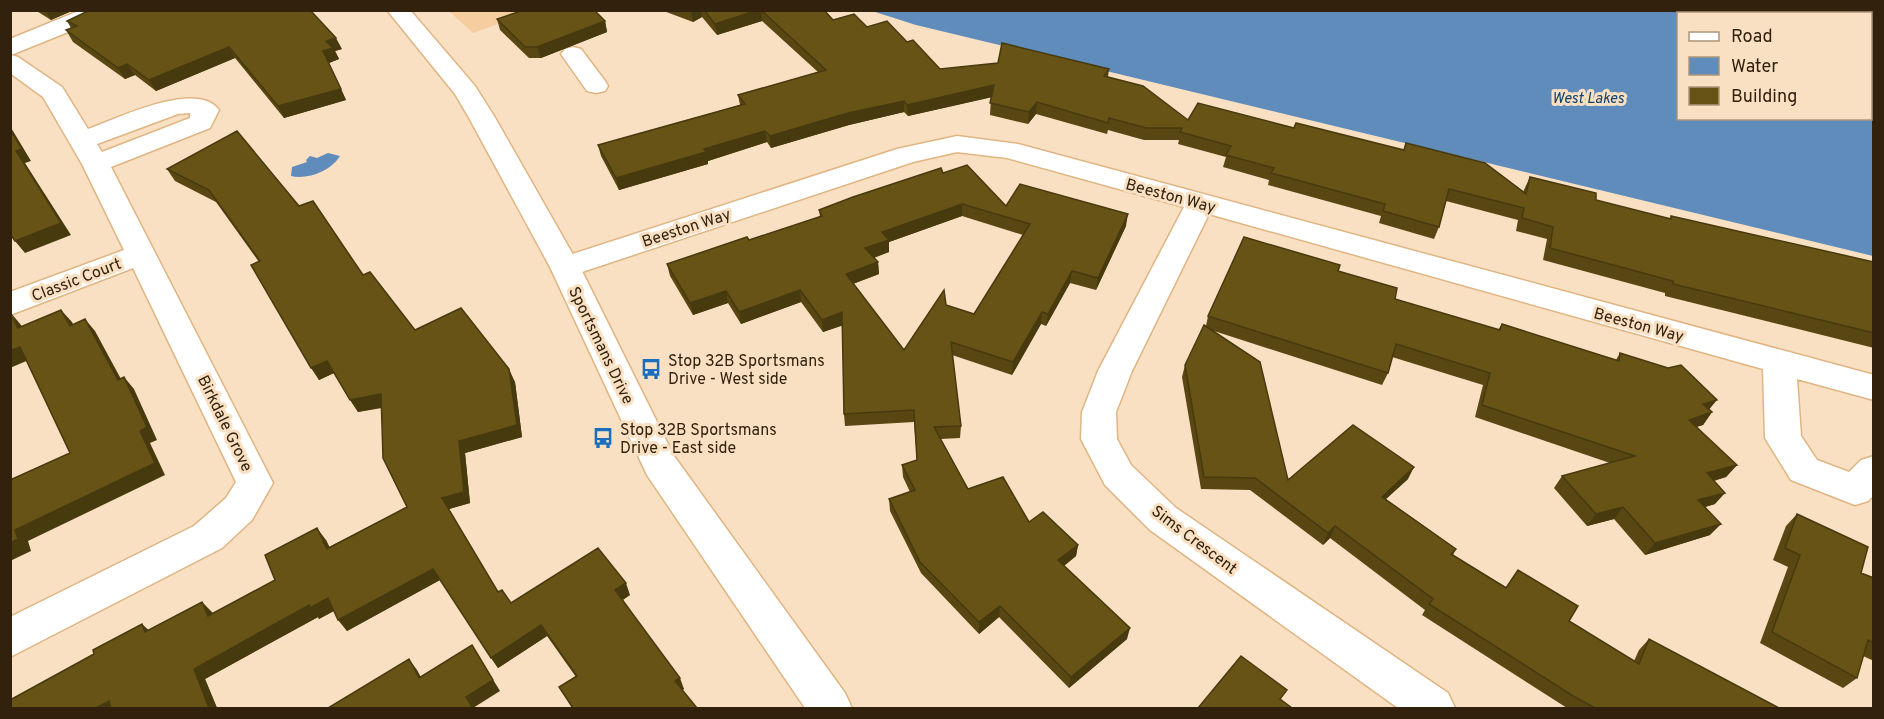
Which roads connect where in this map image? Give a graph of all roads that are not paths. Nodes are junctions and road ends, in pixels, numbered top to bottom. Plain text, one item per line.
1 (51, 10) edge
2 (102, 10) edge
3 (398, 10) edge
4 (10, 26) edge
5 (573, 54) dead end
6 (14, 66) edge
7 (596, 86) dead end
8 (1200, 203) junction
9 (142, 254) junction
10 (565, 267) junction
11 (10, 304) edge
12 (1779, 362) junction
13 (1874, 388) edge
14 (1874, 470) edge
15 (10, 638) edge
16 (830, 708) edge
17 (1433, 708) edge

1 - 4 street
2 - 6 street, Birkdale Grove
3 - 10 street, Sportsmans Drive
5 - 7 street
6 - 9 street, Birkdale Grove
8 - 10 street, Beeston Way
8 - 12 street, Beeston Way
8 - 17 street, Sims Crescent
9 - 11 street, Classic Court
9 - 15 street, Birkdale Grove
10 - 16 street, Sportsmans Drive
12 - 13 street, Beeston Way
12 - 14 street

